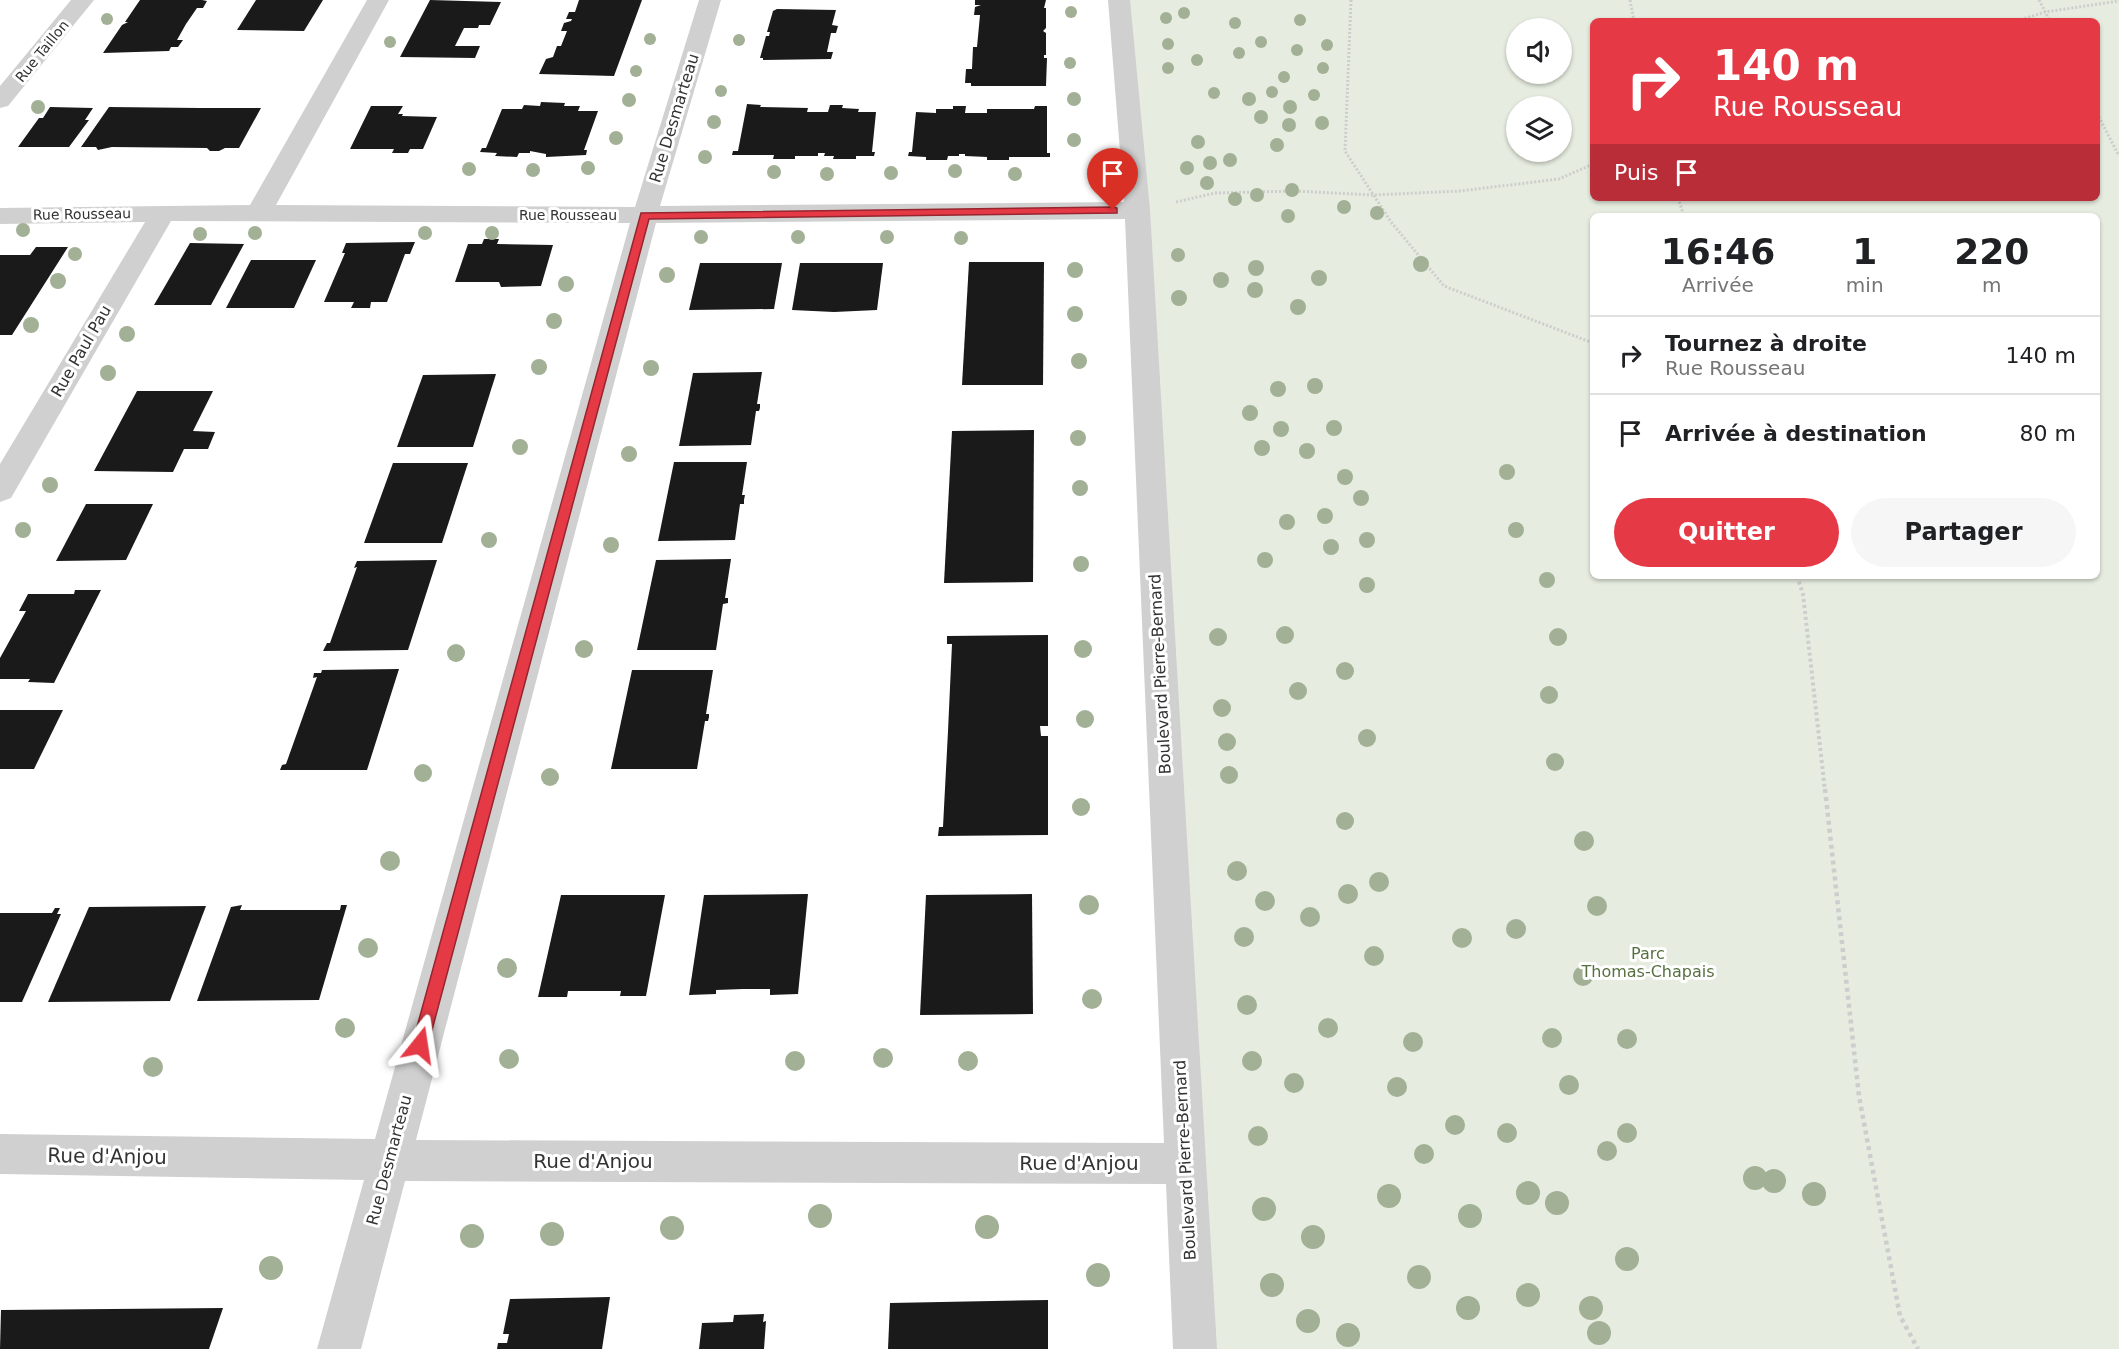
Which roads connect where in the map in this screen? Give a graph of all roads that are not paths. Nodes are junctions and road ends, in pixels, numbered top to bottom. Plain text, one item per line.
1 (83, 0) edge
2 (378, 0) edge
3 (710, 0) edge
4 (1119, 0) edge
5 (0, 101) edge
6 (1137, 210) junction
7 (259, 212) junction
8 (163, 213) junction
9 (645, 215) junction
10 (0, 216) edge
11 (0, 490) edge
12 (0, 1154) edge
13 (389, 1160) junction
14 (1185, 1164) junction
15 (339, 1349) edge
16 (1195, 1349) edge

1 - 5 street, Rue Taillon
2 - 7 street
3 - 9 street, Rue Desmarteau
4 - 6 street, Boulevard Pierre-Bernard
6 - 9 street, Rue Rousseau
6 - 14 street, Boulevard Pierre-Bernard
7 - 8 street, Rue Rousseau
7 - 9 street, Rue Rousseau
8 - 10 street, Rue Rousseau
8 - 11 street, Rue Paul Pau
9 - 13 street, Rue Desmarteau
12 - 13 street, Rue d'Anjou
13 - 14 street, Rue d'Anjou
13 - 15 street, Rue Desmarteau
14 - 16 street, Boulevard Pierre-Bernard

